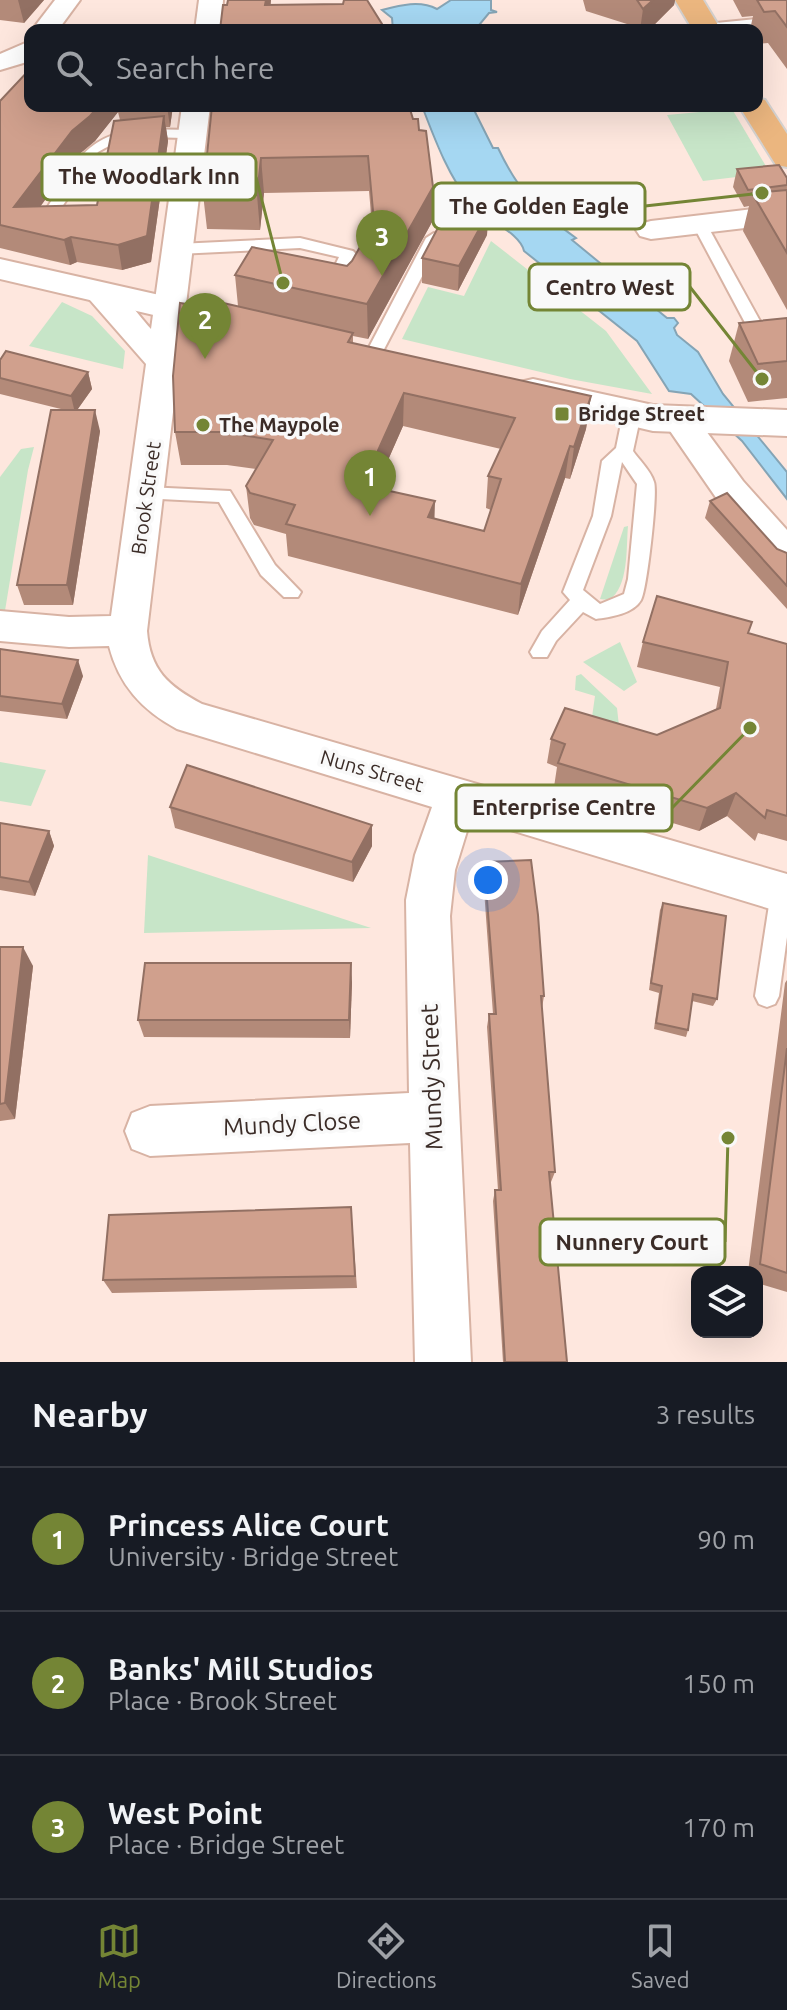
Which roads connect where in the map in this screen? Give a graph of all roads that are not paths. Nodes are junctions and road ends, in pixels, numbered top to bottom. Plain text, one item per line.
1 (68, 0) edge
2 (211, 0) edge
3 (689, 0) edge
4 (782, 20) edge
5 (50, 24) edge
6 (209, 24) edge
7 (703, 24) edge
8 (748, 24) edge
9 (758, 112) edge
10 (194, 120) edge
11 (787, 158) edge
12 (787, 214) edge
13 (49, 216) edge
14 (444, 219) edge
15 (700, 225) junction
16 (651, 230) dead end
17 (178, 249) junction
18 (0, 269) edge
19 (333, 286) edge
20 (99, 292) junction
21 (172, 309) junction
22 (265, 330) edge
23 (758, 332) edge
24 (372, 355) edge
25 (165, 365) junction
26 (505, 385) edge
27 (632, 414) junction
28 (692, 421) junction
29 (776, 423) edge
30 (624, 451) junction
31 (147, 493) junction
32 (787, 554) edge
33 (291, 592) dead end
34 (581, 601) junction
35 (0, 626) edge
36 (128, 631) junction
37 (540, 652) dead end
38 (457, 796) junction
39 (784, 893) edge
40 (767, 996) dead end
41 (433, 1117) junction
42 (150, 1131) dead end
43 (443, 1362) edge

1 - 5 street
2 - 6 street
3 - 7 main road
4 - 8 lane
9 - 11 main road
10 - 13 lane
10 - 17 street, Brook Street
12 - 15 street
14 - 24 lane
15 - 16 street
15 - 23 lane
17 - 19 lane
17 - 21 street, Brook Street
18 - 20 street
20 - 21 street
20 - 25 street
21 - 22 street
21 - 25 street, Brook Street
25 - 31 street, Brook Street
26 - 27 street
27 - 28 street
27 - 30 lane
28 - 29 street
28 - 32 street
30 - 34 lane
30 - 34 lane
31 - 33 lane
31 - 36 street, Brook Street
34 - 37 lane
35 - 36 street
36 - 38 street, Nuns Street
38 - 39 street, Nuns Street
38 - 41 street, Mundy Street
39 - 40 lane
41 - 42 street, Mundy Close
41 - 43 street, Mundy Street

